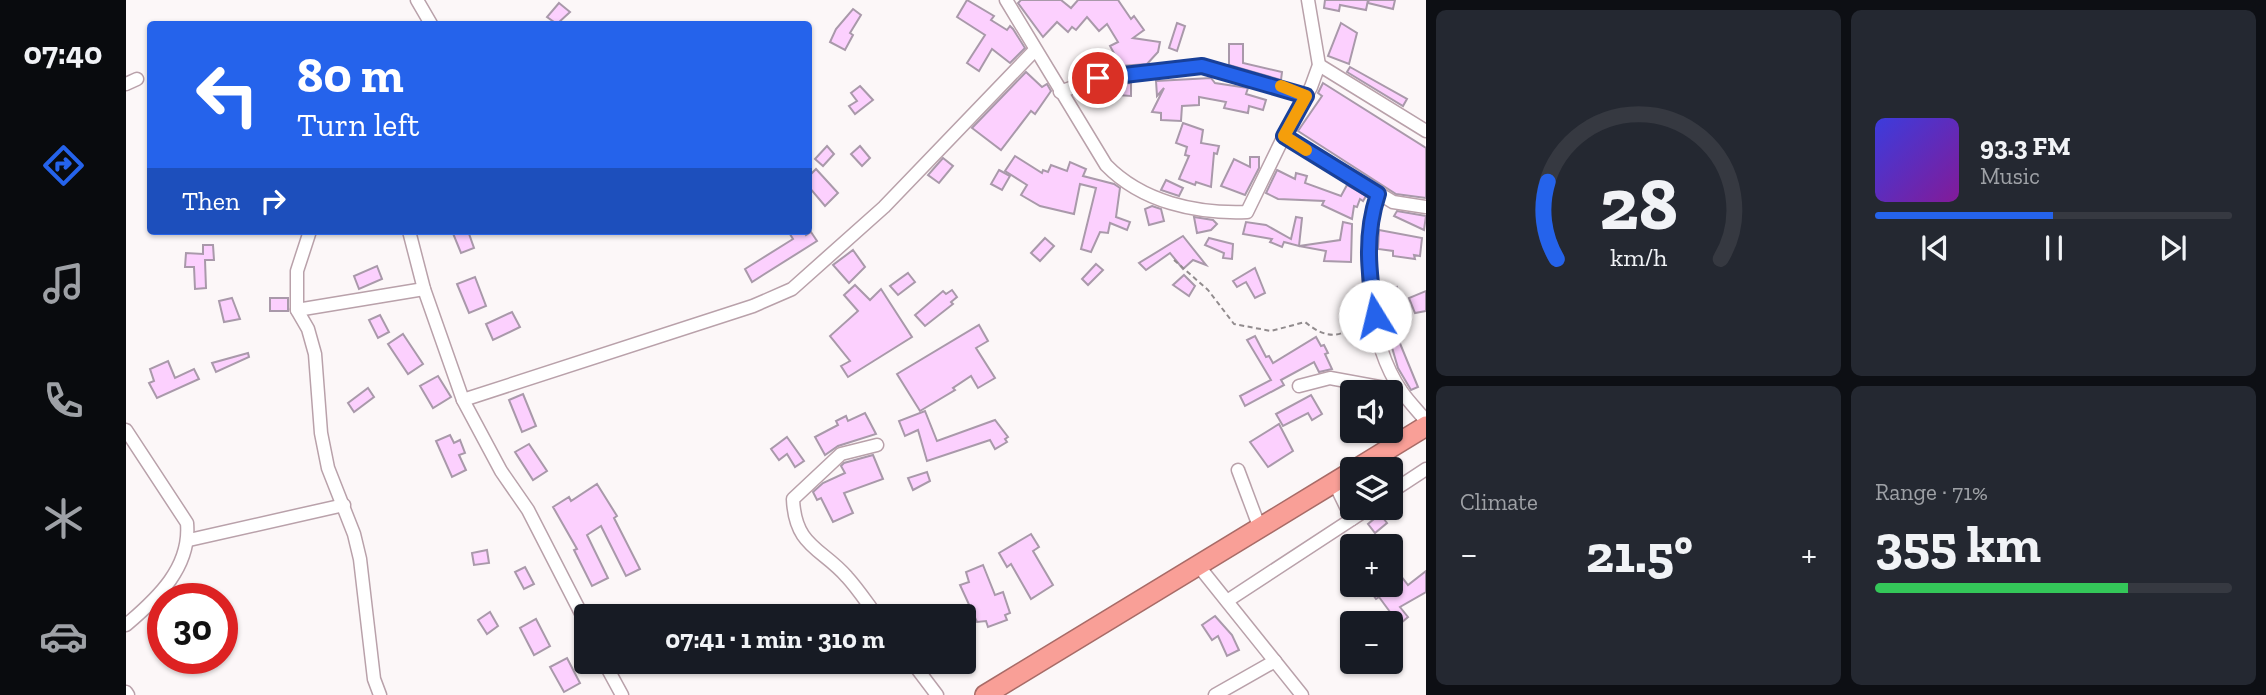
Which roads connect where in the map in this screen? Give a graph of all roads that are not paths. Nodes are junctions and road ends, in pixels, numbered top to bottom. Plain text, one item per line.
1 (417, 0) edge
2 (1006, 0) edge
3 (1308, 0) edge
4 (429, 21) edge
5 (1035, 50) junction
6 (1319, 65) junction
7 (1060, 92) junction
8 (1306, 96) junction
9 (1426, 131) edge
10 (1284, 136) junction
11 (1378, 194) junction
12 (1426, 207) edge
13 (309, 235) edge
14 (410, 235) edge
15 (424, 289) junction
16 (297, 310) junction
17 (1396, 380) edge
18 (1340, 381) edge
19 (1299, 386) dead end
20 (1403, 394) edge
21 (463, 400) junction
22 (1426, 424) edge
23 (126, 430) edge
24 (877, 445) dead end
25 (1374, 457) edge
26 (1426, 469) edge
27 (1238, 470) dead end
28 (1340, 478) edge
29 (1334, 482) junction
30 (1403, 484) edge
31 (1340, 494) edge
32 (344, 505) junction
33 (1350, 520) edge
34 (1259, 526) junction
35 (189, 540) junction
36 (1197, 564) junction
37 (1227, 601) junction
38 (576, 604) edge
39 (868, 604) edge
40 (126, 625) edge
41 (1275, 662) junction
42 (611, 674) edge
43 (921, 674) edge
44 (380, 695) edge
45 (622, 695) edge
46 (937, 695) edge
47 (985, 695) edge
48 (1215, 695) edge
49 (1302, 695) edge

1 - 4 street
2 - 5 street
3 - 6 street
5 - 7 street
5 - 21 street
6 - 8 street
6 - 9 street
7 - 8 street
7 - 10 street
8 - 10 street
10 - 11 street
11 - 12 street
11 - 17 street
13 - 16 street
14 - 15 street
15 - 16 street
15 - 21 street
16 - 32 street
18 - 19 street
20 - 22 street
21 - 38 street
22 - 25 highway
23 - 35 street
24 - 39 street
26 - 30 street
27 - 34 street
28 - 29 highway
29 - 31 street
29 - 34 highway
32 - 35 street
32 - 44 street
33 - 37 street
34 - 36 highway
35 - 40 street
36 - 37 street
36 - 47 highway
37 - 41 street
41 - 48 street
41 - 49 street
42 - 45 street
43 - 46 street

